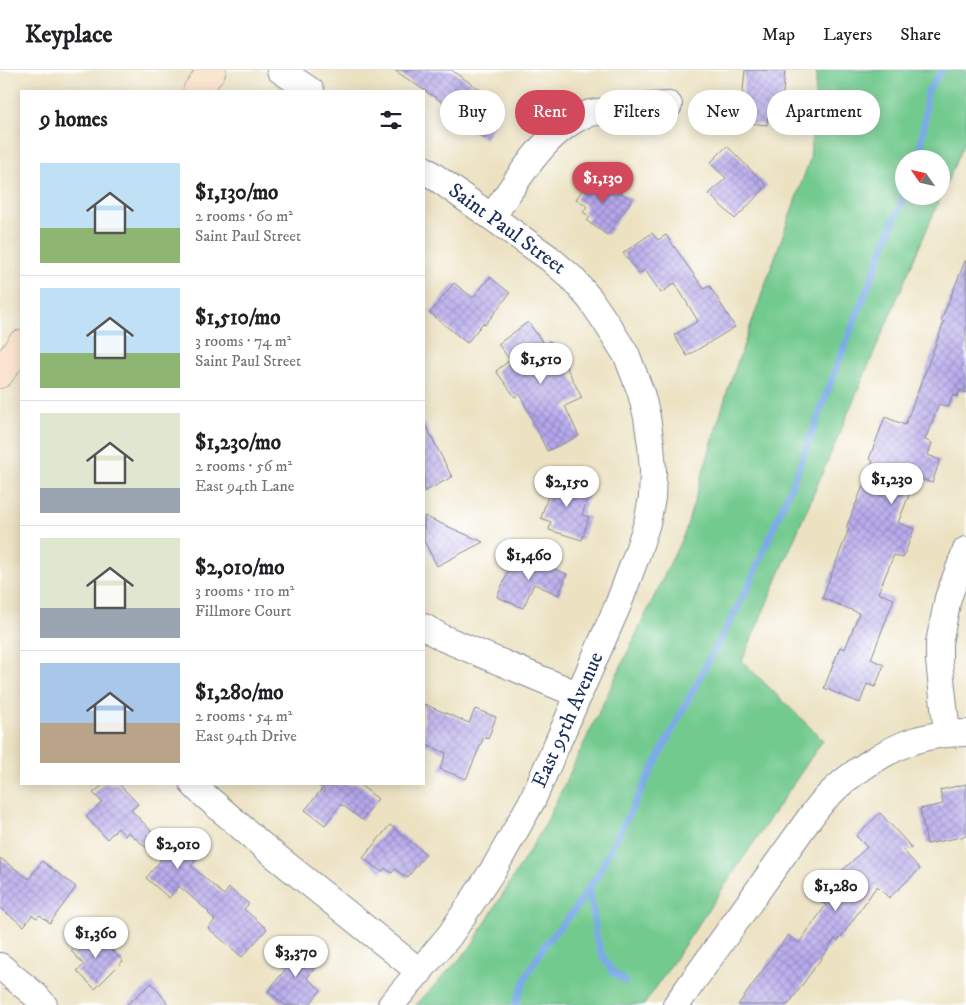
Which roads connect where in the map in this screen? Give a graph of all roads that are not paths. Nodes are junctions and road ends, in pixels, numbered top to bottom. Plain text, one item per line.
1 (212, 70) edge
2 (280, 70) edge
3 (198, 90) edge
4 (310, 90) edge
5 (595, 113) edge
6 (425, 170) edge
7 (492, 217) junction
8 (20, 345) edge
9 (0, 374) edge
10 (642, 398) joint
11 (966, 550) edge
12 (425, 628) edge
13 (579, 695) junction
14 (956, 733) edge
15 (194, 785) edge
16 (0, 966) edge
17 (420, 972) junction
18 (44, 1005) edge
19 (391, 1005) edge
20 (676, 1005) edge

1 - 3 main road
2 - 4 street
5 - 7 street
6 - 7 street, Saint Paul Street
7 - 10 street, Saint Paul Street
8 - 9 main road
10 - 13 street, East 95th Avenue
11 - 14 street
12 - 13 street
13 - 17 street, East 95th Avenue
14 - 20 street
15 - 17 street
16 - 18 street
17 - 19 street, East 95th Avenue

